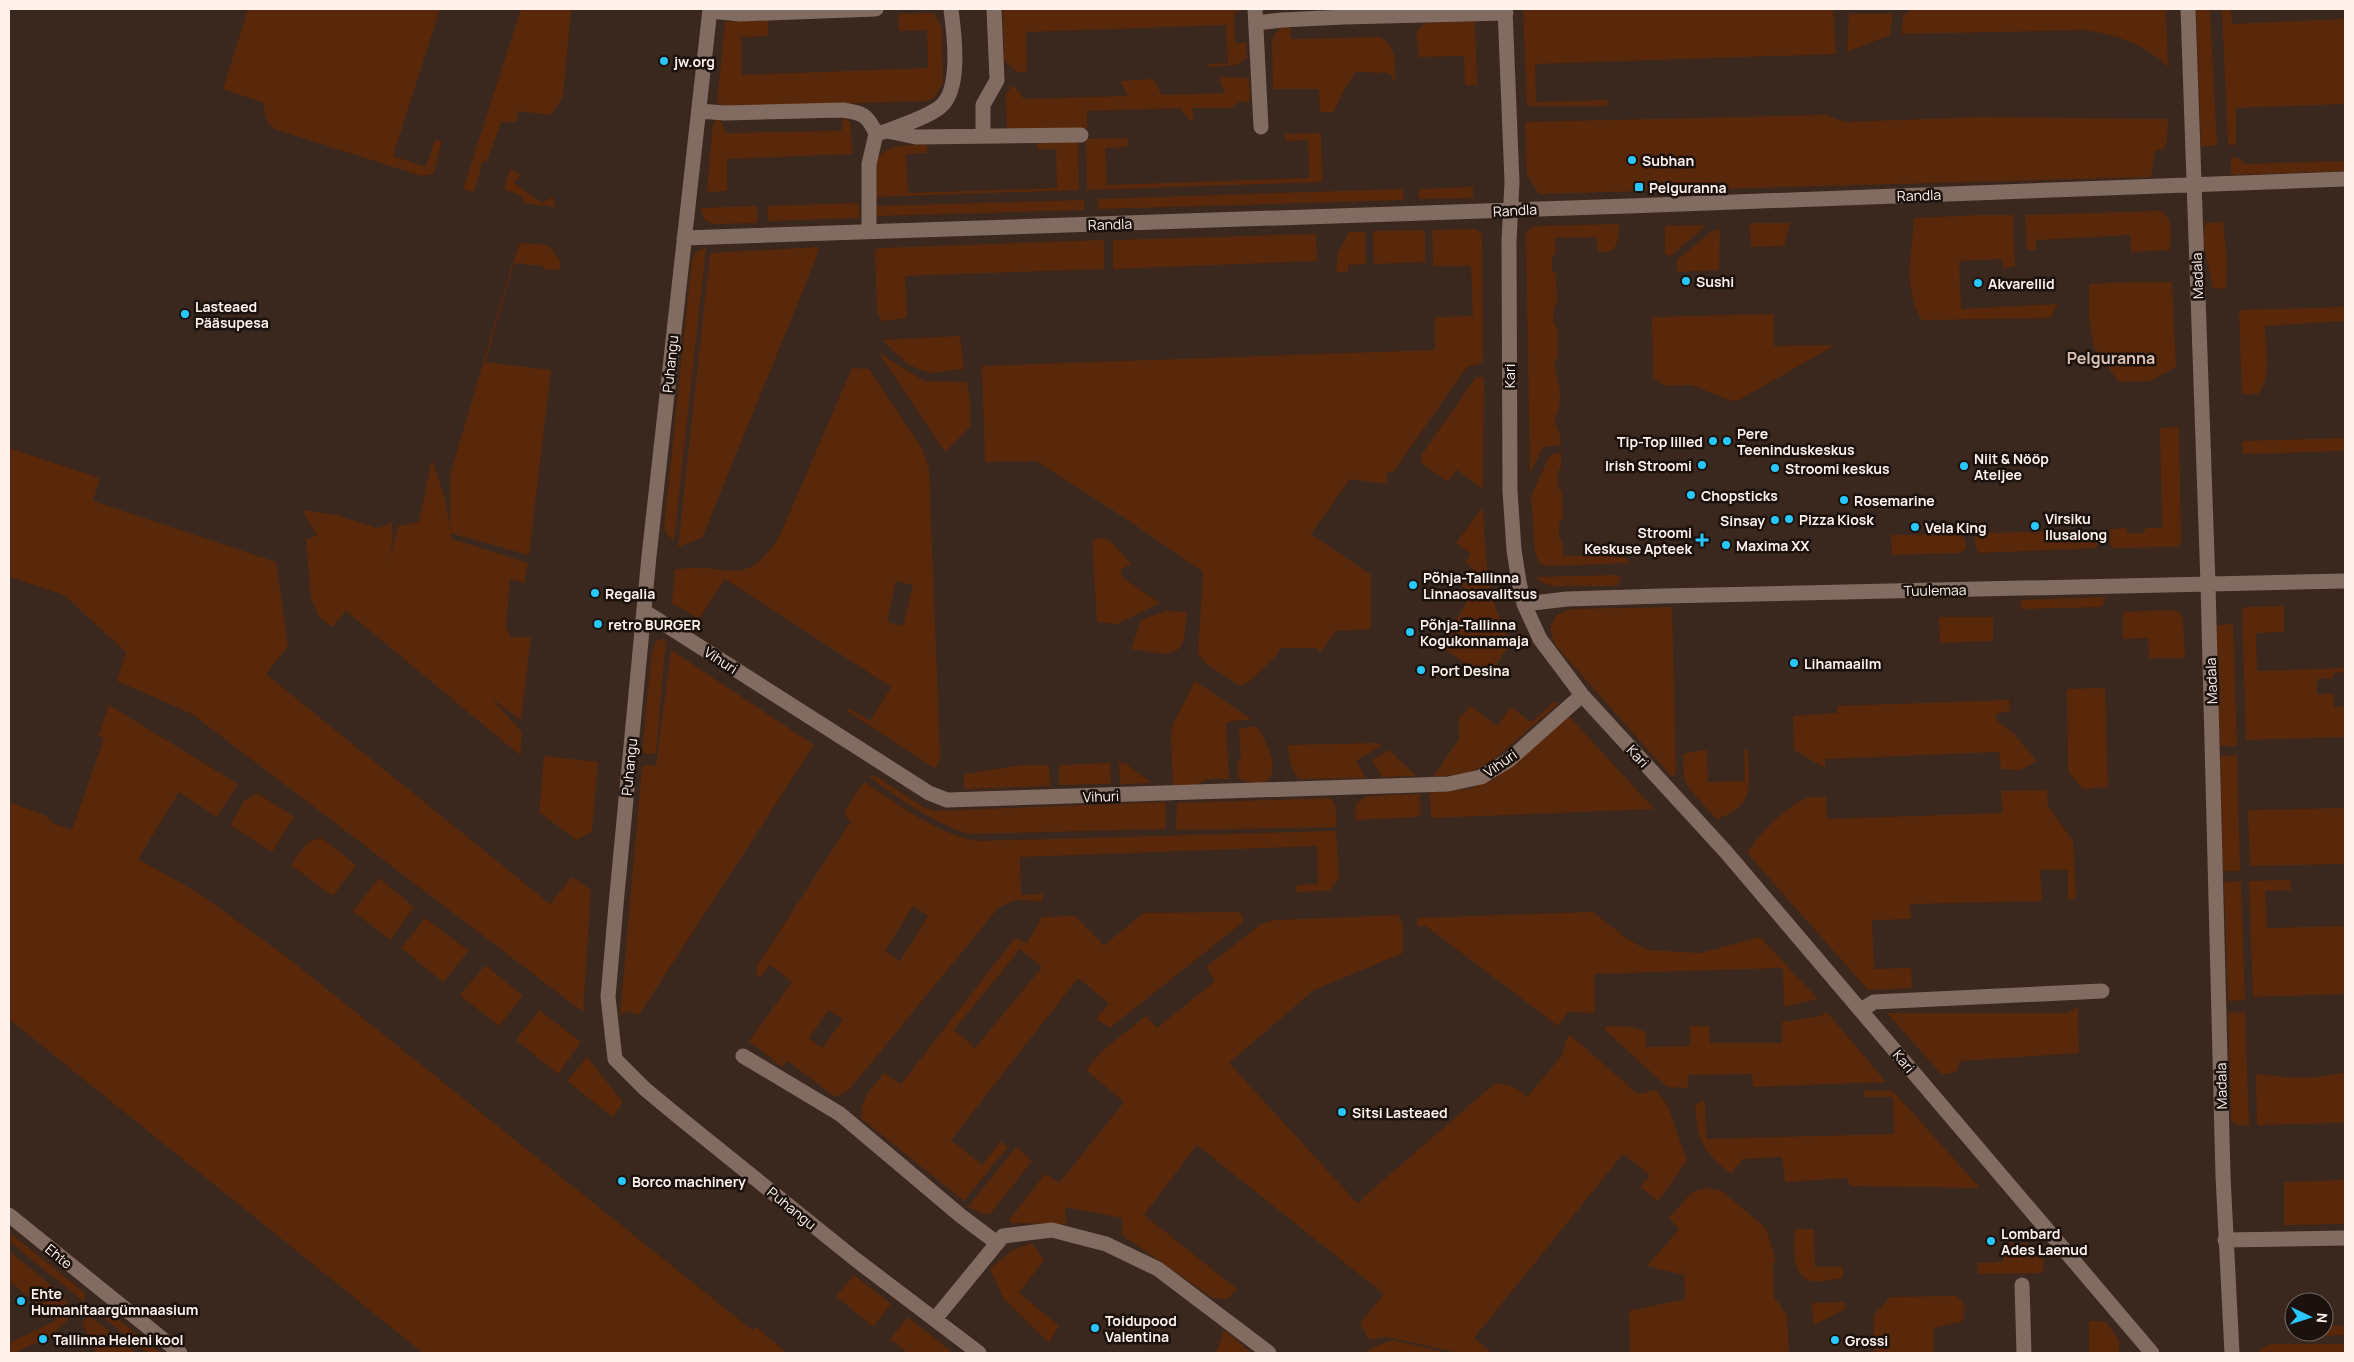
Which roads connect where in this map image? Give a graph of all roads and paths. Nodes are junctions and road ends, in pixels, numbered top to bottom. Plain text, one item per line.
1 (876, 9) edge
2 (951, 9) edge
3 (994, 9) edge
4 (2188, 9) edge
5 (710, 10) edge
6 (1506, 11) edge
7 (1256, 16) edge
8 (699, 111) junction
9 (1261, 127) dead end
10 (881, 133) junction
11 (1081, 135) dead end
12 (983, 136) junction
13 (2345, 179) edge
14 (2193, 185) junction
15 (1512, 210) junction
16 (869, 231) junction
17 (684, 238) junction
18 (2345, 581) edge
19 (2208, 584) junction
20 (1524, 604) junction
21 (644, 611) junction
22 (1582, 695) junction
23 (2102, 991) dead end
24 (1861, 1010) junction
25 (743, 1056) dead end
26 (9, 1215) edge
27 (2345, 1238) edge
28 (2225, 1240) junction
29 (997, 1243) junction
30 (2022, 1286) dead end
31 (935, 1319) junction
32 (180, 1353) edge
33 (978, 1353) edge
34 (1269, 1353) edge
35 (2024, 1353) edge
36 (2152, 1353) edge
37 (2232, 1353) edge

1 - 5 street
2 - 10 street
3 - 12 street
4 - 14 street, Madala
5 - 8 street, Puhangu
6 - 7 street
6 - 15 street, Kari
7 - 9 street
8 - 10 street
8 - 17 street, Puhangu
10 - 12 street
10 - 16 street
11 - 12 street
13 - 14 street, Randla
14 - 15 street, Randla
14 - 19 street, Madala
15 - 16 street, Randla
15 - 20 street, Kari
16 - 17 street, Randla
17 - 21 street, Puhangu
18 - 19 street, Tuulemaa
19 - 20 street, Tuulemaa
19 - 28 street, Madala
20 - 22 street, Kari
21 - 22 street, Vihuri
21 - 31 street, Puhangu
22 - 24 street, Kari
23 - 24 street
24 - 36 street, Kari
25 - 29 street
26 - 32 street, Ehte
27 - 28 street
28 - 37 street, Madala
29 - 31 street
29 - 34 street
30 - 35 street
31 - 33 street, Puhangu

